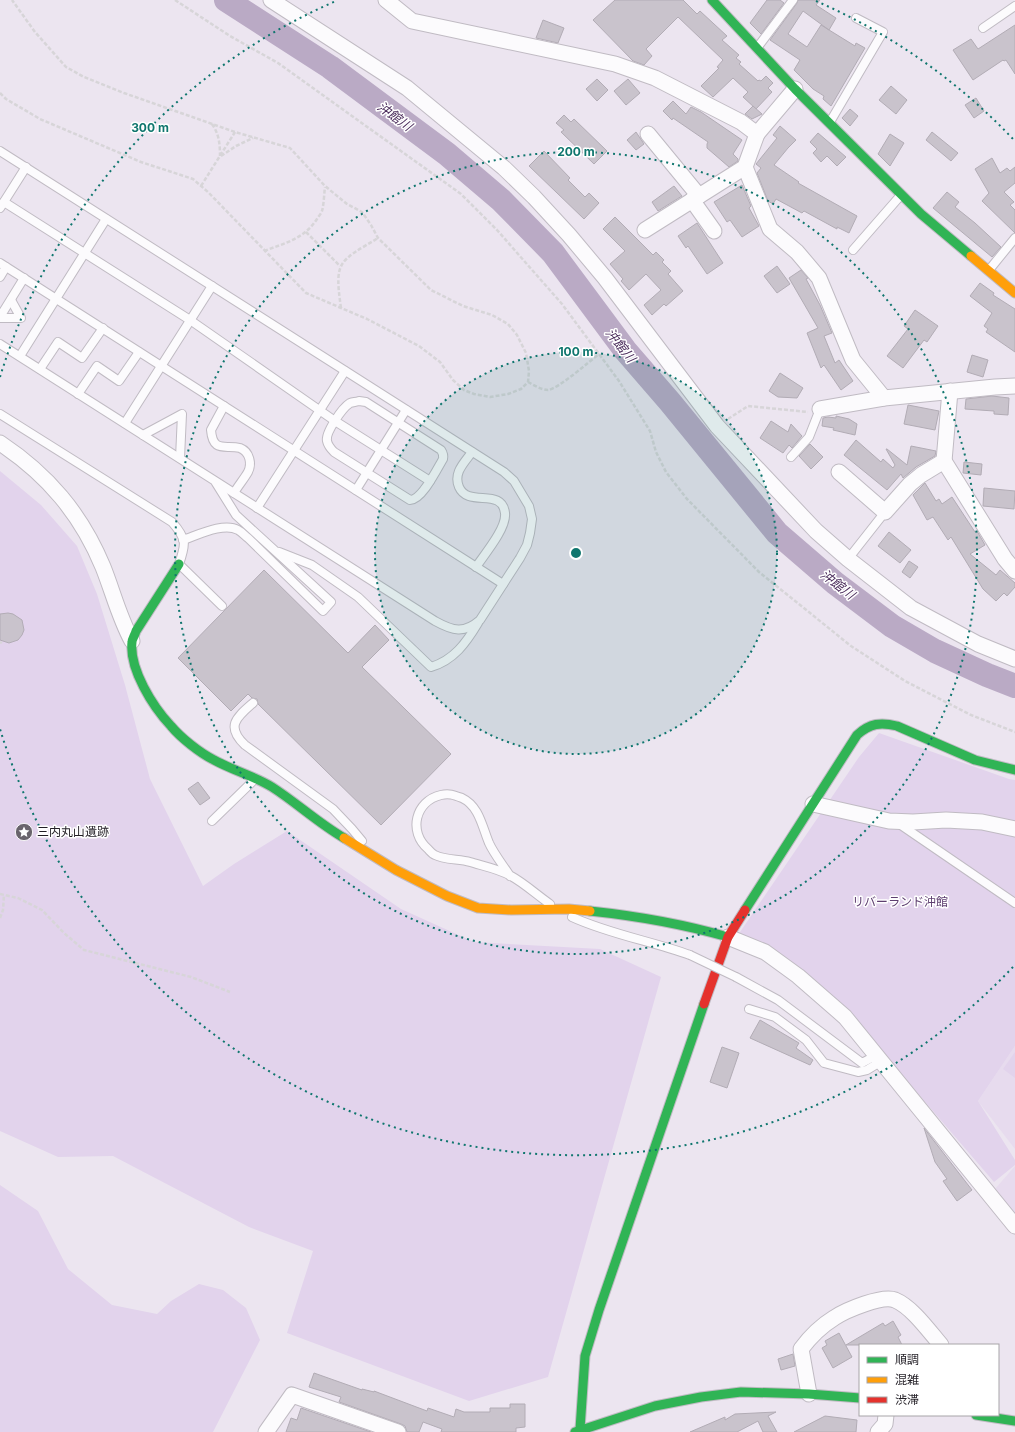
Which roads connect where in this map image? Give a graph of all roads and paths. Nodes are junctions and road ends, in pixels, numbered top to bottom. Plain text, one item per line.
1 (12, 0) edge
2 (175, 0) edge
3 (271, 0) edge
4 (386, 0) edge
5 (712, 0) edge
6 (793, 0) edge
7 (1015, 6) edge
8 (856, 18) dead end
9 (983, 28) dead end
10 (757, 48) junction
11 (795, 88) junction
12 (0, 93) edge
13 (829, 123) junction
14 (212, 124) junction
15 (235, 132) junction
16 (648, 134) dead end
17 (757, 134) junction
18 (253, 138) junction
19 (0, 151) edge
20 (220, 157) junction
21 (745, 166) junction
22 (26, 167) junction
23 (201, 186) junction
24 (326, 186) junction
25 (0, 190) edge
26 (901, 194) junction
27 (696, 198) junction
28 (4, 202) edge
29 (106, 219) junction
30 (645, 230) dead end
31 (714, 231) dead end
32 (306, 232) junction
33 (378, 238) junction
34 (1015, 238) edge
35 (853, 250) dead end
36 (264, 251) junction
37 (85, 253) junction
38 (3, 265) edge
39 (340, 266) junction
40 (988, 271) junction
41 (0, 277) edge
42 (24, 278) junction
43 (212, 286) junction
44 (1015, 293) edge
45 (56, 298) junction
46 (11, 300) junction
47 (342, 308) junction
48 (0, 318) edge
49 (190, 320) junction
50 (103, 328) junction
51 (0, 344) edge
52 (139, 352) junction
53 (599, 354) junction
54 (20, 356) junction
55 (161, 366) junction
56 (40, 369) junction
57 (345, 371) junction
58 (528, 382) junction
59 (1015, 386) edge
60 (950, 391) junction
61 (78, 394) junction
62 (884, 398) junction
63 (224, 406) junction
64 (820, 409) junction
65 (406, 410) junction
66 (320, 411) junction
67 (0, 414) edge
68 (335, 421) junction
69 (125, 423) junction
70 (398, 423) junction
71 (717, 426) junction
72 (143, 435) junction
73 (0, 443) edge
74 (381, 450) junction
75 (294, 451) junction
76 (472, 452) junction
77 (791, 457) dead end
78 (180, 458) junction
79 (944, 461) junction
80 (840, 472) dead end
81 (367, 473) junction
82 (214, 480) junction
83 (430, 481) junction
84 (356, 490) junction
85 (234, 493) junction
86 (257, 508) junction
87 (886, 512) junction
88 (183, 540) junction
89 (275, 550) junction
90 (848, 559) junction
91 (179, 564) junction
92 (476, 567) junction
93 (1015, 571) edge
94 (503, 584) junction
95 (222, 606) dead end
96 (480, 620) junction
97 (132, 641) junction
98 (1015, 659) edge
99 (253, 703) dead end
100 (1015, 732) edge
101 (1015, 770) edge
102 (255, 780) junction
103 (813, 804) junction
104 (212, 821) dead end
105 (896, 821) junction
106 (1015, 829) edge
107 (371, 856) junction
108 (510, 876) junction
109 (0, 894) edge
110 (4, 895) junction
111 (1015, 903) edge
112 (556, 910) junction
113 (0, 918) edge
114 (728, 936) junction
115 (230, 992) dead end
116 (750, 1008) dead end
117 (878, 1059) junction
118 (1015, 1226) edge
119 (940, 1344) edge
120 (809, 1394) junction
121 (859, 1398) edge
122 (886, 1416) edge
123 (990, 1416) edge
124 (1005, 1417) edge
125 (579, 1431) edge
126 (266, 1432) edge
127 (398, 1432) edge
128 (878, 1432) edge
129 (1012, 1432) edge

1 - 14 path
2 - 53 path
3 - 71 street
4 - 17 street
5 - 10 street
6 - 10 lane
7 - 9 lane
8 - 13 lane
10 - 11 street
11 - 13 street
11 - 17 street
12 - 23 path
13 - 26 street
14 - 15 path
14 - 20 path
15 - 18 path
15 - 20 path
16 - 27 street
17 - 21 street
18 - 20 path
18 - 24 path
19 - 22 lane
20 - 23 path
21 - 27 street
21 - 62 street
22 - 28 lane
22 - 29 lane
23 - 36 path
24 - 32 path
24 - 33 path
25 - 28 lane
26 - 35 lane
26 - 40 street
27 - 30 street
27 - 31 street
28 - 37 lane
29 - 37 lane
29 - 43 lane
32 - 36 path
32 - 39 path
33 - 39 path
33 - 58 path
34 - 40 lane
36 - 47 path
37 - 45 lane
37 - 49 lane
38 - 41 lane
38 - 42 lane
39 - 47 path
40 - 44 street
42 - 45 lane
42 - 46 lane
43 - 49 lane
43 - 57 lane
45 - 50 lane
45 - 54 lane
46 - 48 lane
46 - 48 lane
47 - 58 path
49 - 55 lane
49 - 66 lane
50 - 52 lane
50 - 56 lane
51 - 54 lane
52 - 55 lane
52 - 61 lane
53 - 58 path
53 - 100 path
54 - 56 lane
55 - 63 lane
55 - 69 lane
56 - 61 lane
57 - 65 lane
57 - 66 lane
59 - 60 street
60 - 62 street
60 - 79 street
61 - 69 lane
62 - 64 street
63 - 75 lane
63 - 85 lane
64 - 71 path
64 - 77 lane
65 - 70 lane
65 - 76 lane
66 - 68 lane
66 - 75 lane
67 - 88 lane
68 - 70 lane
68 - 74 lane
68 - 81 lane
69 - 72 lane
70 - 74 lane
70 - 83 lane
71 - 90 street
72 - 78 lane
72 - 78 lane
73 - 97 street
74 - 81 lane
74 - 83 lane
75 - 84 lane
75 - 86 lane
76 - 92 lane
76 - 94 lane
78 - 82 lane
79 - 87 street
79 - 93 street
80 - 87 street
81 - 83 lane
81 - 84 lane
82 - 85 lane
82 - 89 lane
84 - 92 lane
85 - 86 lane
86 - 96 lane
87 - 90 lane
88 - 89 lane
88 - 91 lane
89 - 96 lane
90 - 98 street
91 - 95 lane
91 - 97 street
92 - 94 lane
94 - 96 lane
97 - 102 street
99 - 107 lane
101 - 103 street
102 - 104 lane
102 - 107 street
103 - 105 street
103 - 114 street
105 - 106 street
105 - 111 lane
107 - 112 street
108 - 108 lane
108 - 112 lane
109 - 110 path
110 - 113 path
110 - 115 path
112 - 114 street
112 - 117 lane, bridge
114 - 117 street
114 - 125 street
116 - 117 lane
117 - 118 street
119 - 120 street
120 - 121 street
120 - 125 street
122 - 128 street
123 - 124 street
124 - 129 street
126 - 127 street

